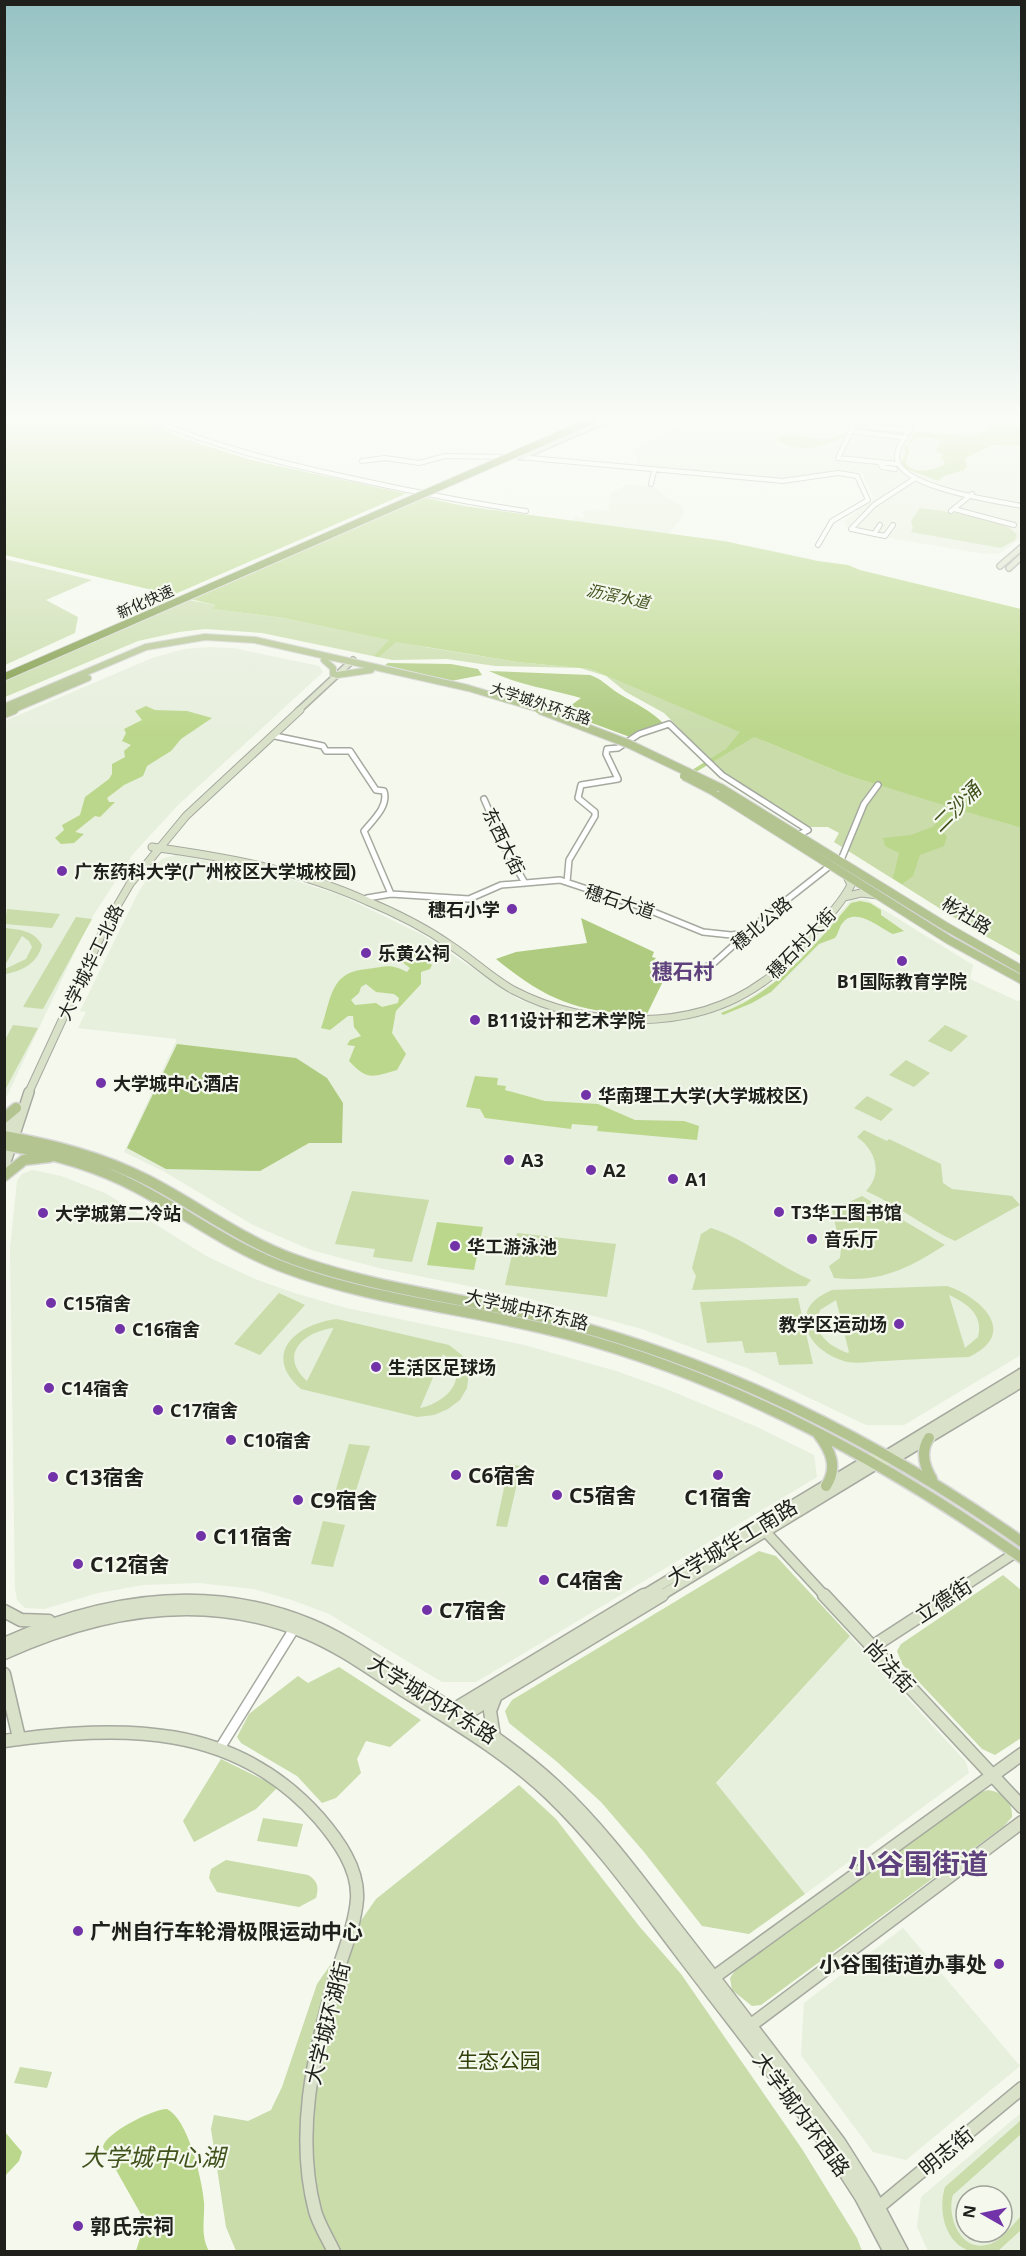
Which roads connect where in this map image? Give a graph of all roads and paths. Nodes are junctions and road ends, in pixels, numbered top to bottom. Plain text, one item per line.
1 (340, 525) edge
2 (352, 525) edge
3 (830, 525) edge
4 (855, 525) edge
5 (880, 525) dead end
6 (893, 525) dead end
7 (874, 534) junction
8 (818, 545) dead end
9 (1022, 547) edge
10 (1022, 556) edge
11 (1000, 566) dead end
12 (1009, 568) dead end
13 (316, 656) junction
14 (324, 660) junction
15 (348, 662) junction
16 (371, 670) junction
17 (4, 671) edge
18 (335, 675) junction
19 (4, 677) edge
20 (466, 690) junction
21 (4, 707) edge
22 (4, 714) edge
23 (275, 736) dead end
24 (878, 785) dead end
25 (717, 790) junction
26 (484, 799) dead end
27 (800, 834) junction
28 (155, 847) junction
29 (841, 860) junction
30 (831, 865) junction
31 (846, 874) junction
32 (567, 882) junction
33 (525, 883) junction
34 (392, 894) junction
35 (880, 896) junction
36 (896, 896) junction
37 (367, 898) dead end
38 (844, 898) junction
39 (747, 933) junction
40 (969, 941) junction
41 (960, 946) junction
42 (1022, 963) edge
43 (1022, 970) edge
44 (689, 976) dead end
45 (1022, 980) edge
46 (16, 1108) junction
47 (4, 1118) edge
48 (7, 1141) edge
49 (64, 1158) junction
50 (4, 1168) edge
51 (4, 1176) edge
52 (447, 1302) junction
53 (476, 1308) junction
54 (1022, 1373) edge
55 (1022, 1382) edge
56 (814, 1430) junction
57 (929, 1438) junction
58 (890, 1457) junction
59 (873, 1461) junction
60 (938, 1485) junction
61 (826, 1486) junction
62 (762, 1529) junction
63 (1022, 1542) edge
64 (1018, 1556) edge
65 (4, 1611) edge
66 (61, 1620) junction
67 (295, 1628) junction
68 (4, 1644) edge
69 (872, 1647) junction
70 (4, 1653) edge
71 (4, 1674) edge
72 (498, 1694) junction
73 (453, 1716) junction
74 (494, 1737) junction
75 (19, 1738) junction
76 (4, 1741) edge
77 (220, 1748) junction
78 (1022, 1754) edge
79 (992, 1775) junction
80 (1022, 1807) edge
81 (1022, 1822) edge
82 (709, 1981) junction
83 (746, 2028) junction
84 (1022, 2088) edge
85 (875, 2210) junction
86 (334, 2252) edge
87 (890, 2252) edge
88 (902, 2252) edge

1 - 17 highway, 新化快速, bridge
2 - 19 highway, 新化快速, bridge
3 - 8 street
4 - 7 street
5 - 7 street
6 - 7 street
9 - 11 main road
10 - 12 main road
13 - 14 main road, 大学城外环东路
13 - 15 main road, 大学城外环东路
13 - 21 main road, 大学城外环东路
13 - 22 main road, 大学城外环东路
14 - 15 main road, 大学城外环东路
14 - 18 main road
15 - 16 main road, 大学城外环东路
15 - 18 main road, 大学城华工北路
15 - 20 main road, 大学城外环东路
16 - 18 main road
16 - 20 main road, 大学城外环东路
18 - 28 main road, 大学城华工北路
20 - 25 main road, 大学城外环东路, bridge
23 - 34 street
24 - 29 street
25 - 27 main road, 大学城外环东路
25 - 30 main road, 大学城外环东路
26 - 33 street, 东西大街
27 - 29 main road, 大学城外环东路
27 - 32 street, 穗石大道
28 - 38 main road, 穗石村大街
28 - 46 main road, 大学城华工北路
28 - 48 main road, 大学城华工北路
29 - 36 main road, 大学城外环东路
30 - 31 main road, 大学城外环东路
30 - 39 street, 穗北公路
31 - 35 main road, 大学城外环东路
31 - 38 main road, 穗石村大街
32 - 33 street
32 - 39 street, 穗石大道
33 - 34 street
34 - 37 street
35 - 38 main road, 穗石村大街
35 - 41 main road, 大学城外环东路
36 - 40 main road, 大学城外环东路
36 - 42 main road, 彬社路
39 - 44 street, 穗北公路
40 - 41 main road
40 - 43 main road, 大学城外环东路
41 - 45 main road, 大学城外环东路
46 - 47 main road
46 - 48 main road, 大学城华工北路
48 - 49 main road, 大学城中环东路
48 - 50 main road, 大学城华工北路
48 - 52 main road, 大学城中环东路
49 - 51 main road
49 - 52 main road, 大学城中环东路
52 - 53 main road, 大学城中环东路
53 - 56 main road, 大学城中环东路
53 - 58 main road, 大学城中环东路
54 - 58 main road, 大学城华工南路
55 - 57 main road, 大学城华工南路
56 - 59 main road, 大学城中环东路
56 - 61 main road
57 - 58 main road, 大学城华工南路
57 - 60 main road
58 - 59 main road, 大学城华工南路
58 - 60 main road, 大学城中环东路
59 - 61 main road, 大学城华工南路
59 - 62 main road, 大学城华工南路
59 - 64 main road, 大学城中环东路
60 - 63 main road, 大学城中环东路
61 - 62 main road, 大学城华工南路
62 - 69 main road, 尚法街
62 - 72 main road, 大学城华工南路
62 - 73 main road, 大学城华工南路
64 - 69 main road, 立德街
65 - 66 main road
66 - 68 main road, 大学城内环东路
66 - 73 main road, 大学城内环东路
67 - 70 main road, 大学城内环东路
67 - 73 main road, 大学城内环东路
67 - 77 street
69 - 79 main road, 尚法街
71 - 75 main road
72 - 73 main road, 大学城华工南路
72 - 74 main road
73 - 74 main road, 大学城内环东路
73 - 82 main road, 大学城内环东路
74 - 82 main road, 大学城内环东路
75 - 76 main road, 大学城环湖街
75 - 77 street, 大学城环湖街
77 - 86 street, 大学城环湖街
78 - 79 main road
79 - 80 main road, 尚法街
79 - 82 main road
81 - 83 main road
82 - 83 main road, 大学城内环西路
83 - 85 main road, 大学城内环西路
84 - 85 main road, 明志街
85 - 87 main road, 大学城内环西路
85 - 88 main road, 大学城内环西路

